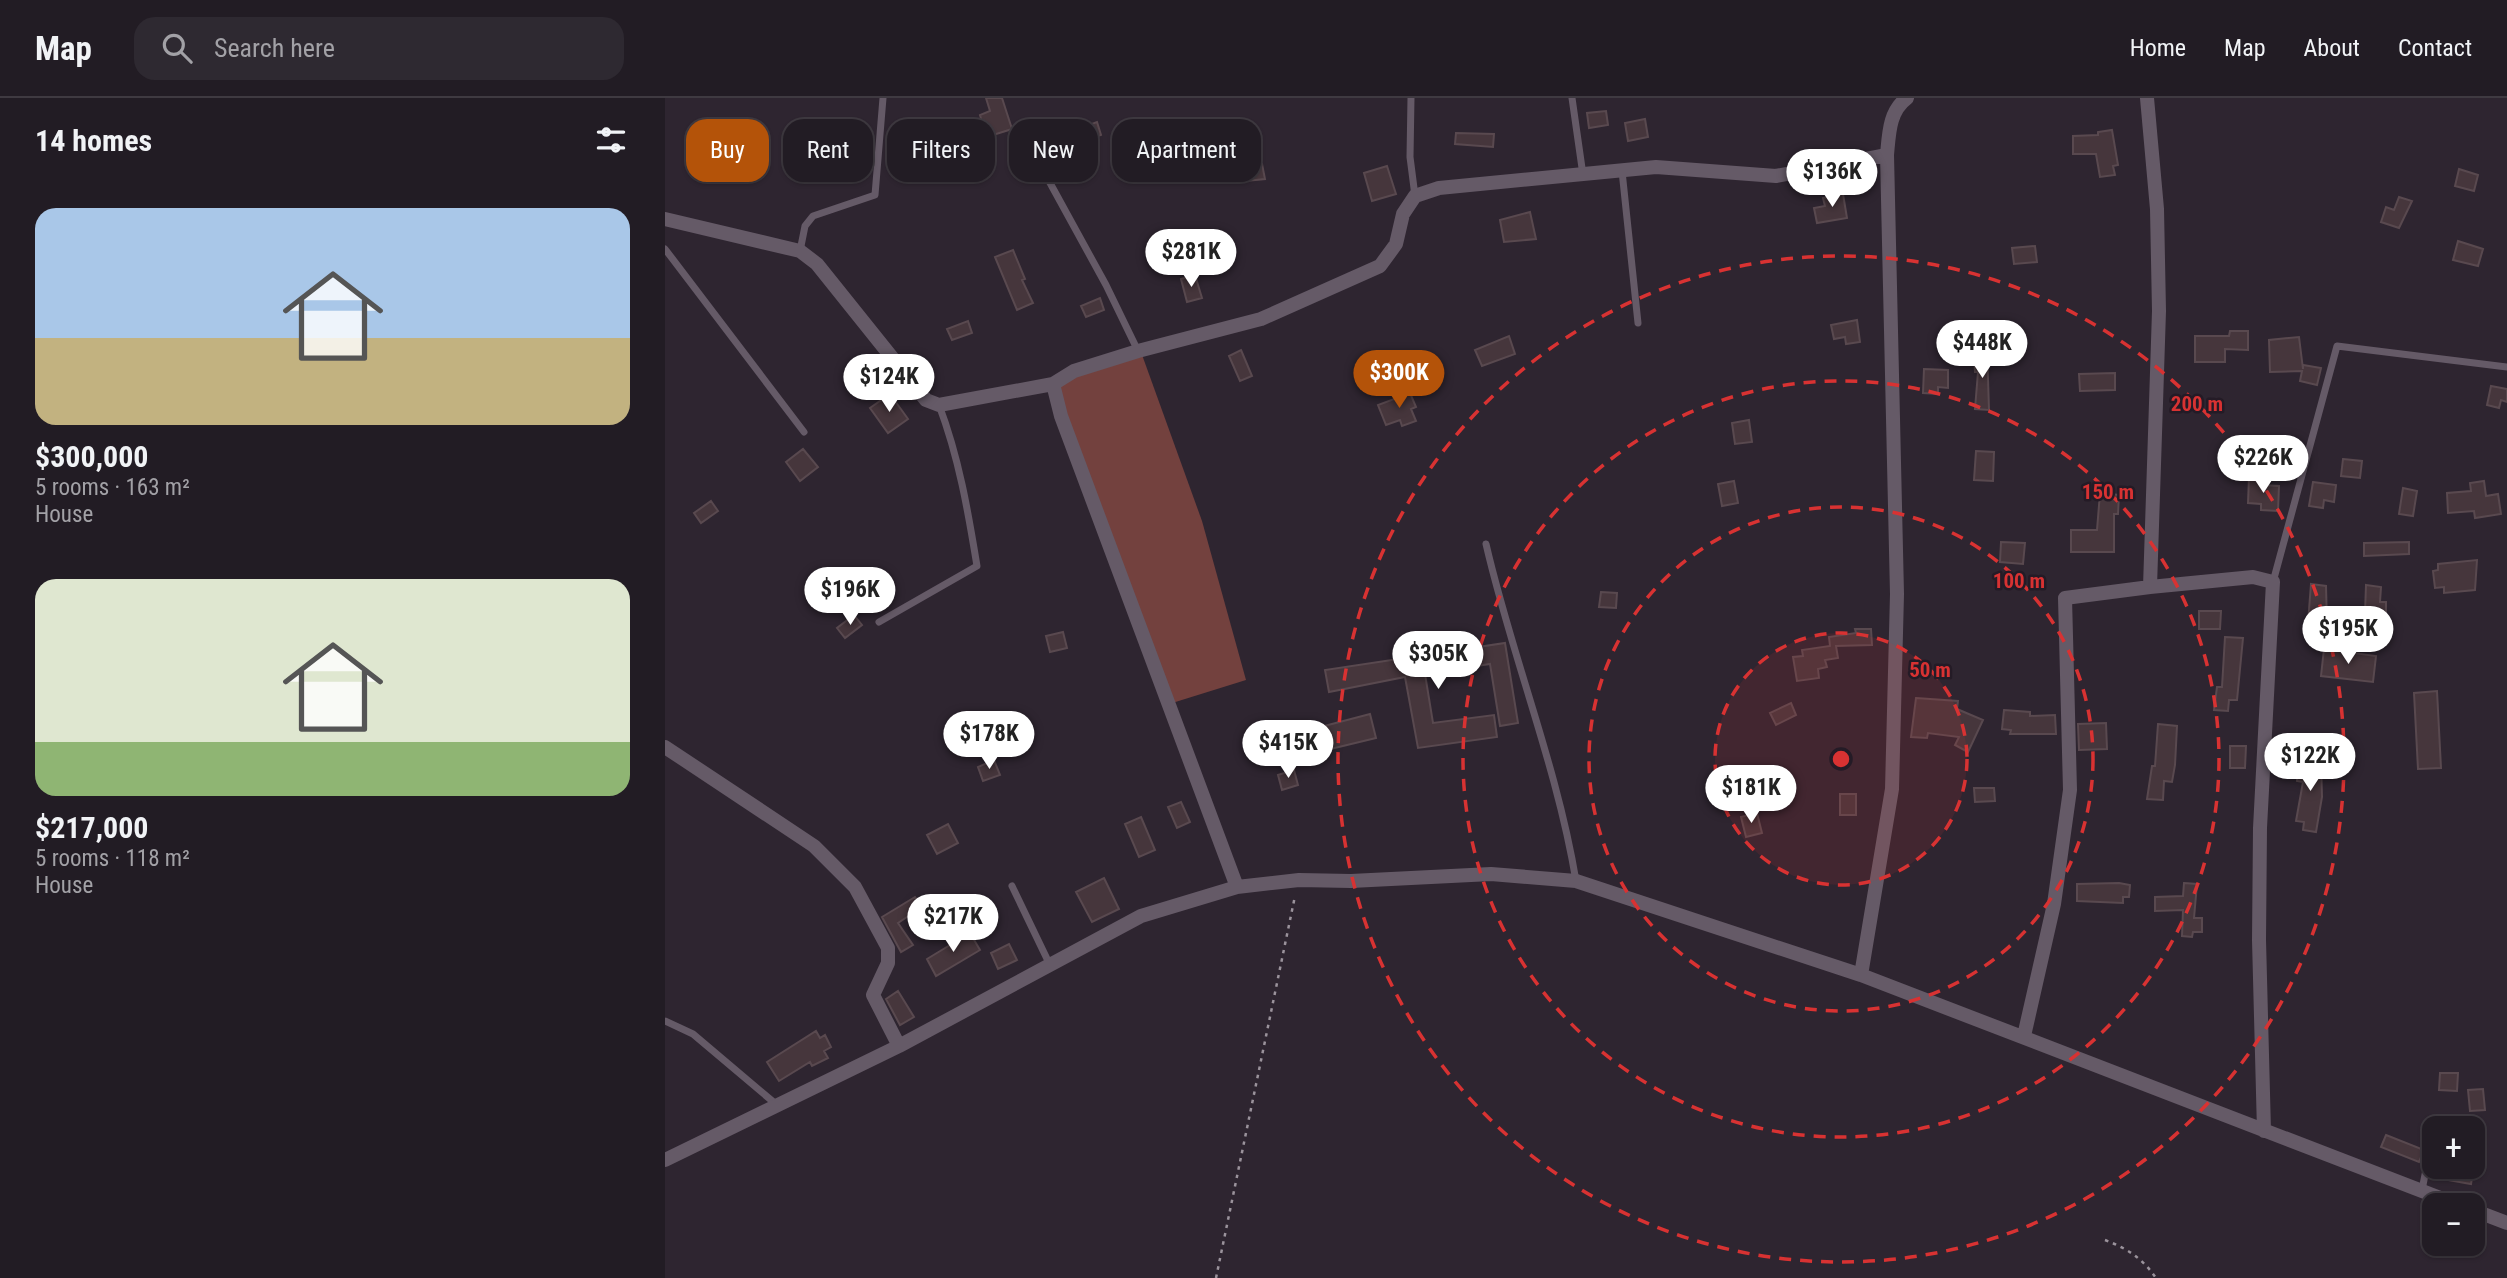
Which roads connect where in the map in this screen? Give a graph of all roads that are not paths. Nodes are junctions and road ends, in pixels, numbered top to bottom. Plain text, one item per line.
1 (883, 98) edge
2 (1411, 98) edge
3 (1572, 98) edge
4 (2147, 98) edge
5 (1900, 100) edge
6 (1887, 155) junction
7 (1622, 171) junction
8 (1583, 176) junction
9 (1050, 182) edge
10 (1415, 196) junction
11 (665, 219) edge
12 (665, 249) edge
13 (800, 251) junction
14 (1638, 323) dead end
15 (1138, 351) junction
16 (2507, 367) edge
17 (1053, 384) junction
18 (939, 405) junction
19 (804, 432) dead end
20 (1486, 544) dead end
21 (2273, 582) junction
22 (2150, 587) junction
23 (879, 622) dead end
24 (665, 747) edge
25 (1576, 881) junction
26 (1011, 886) dead end
27 (1237, 887) junction
28 (1049, 963) junction
29 (1861, 975) junction
30 (665, 1021) edge
31 (2024, 1036) junction
32 (899, 1046) junction
33 (778, 1105) junction
34 (2265, 1131) junction
35 (665, 1160) edge
36 (2424, 1179) edge
37 (2421, 1191) junction
38 (2426, 1193) edge
39 (2485, 1215) edge
40 (2507, 1223) edge

1 - 13 lane
2 - 10 lane
3 - 8 lane
4 - 22 street
5 - 6 street
6 - 7 street
6 - 29 street
7 - 8 street
7 - 14 lane
8 - 10 street
9 - 15 lane
10 - 15 street
11 - 13 street
12 - 19 lane
13 - 18 street
15 - 17 street
16 - 21 lane
17 - 18 street
17 - 27 street
18 - 23 lane
20 - 25 lane
21 - 22 street
21 - 34 street
22 - 31 street
24 - 32 street
25 - 27 street
25 - 29 street
26 - 28 lane
27 - 28 street
28 - 32 street
29 - 31 street
30 - 33 lane
31 - 34 street
32 - 33 street
33 - 35 street
34 - 37 street
36 - 37 lane
37 - 38 street
39 - 40 street

